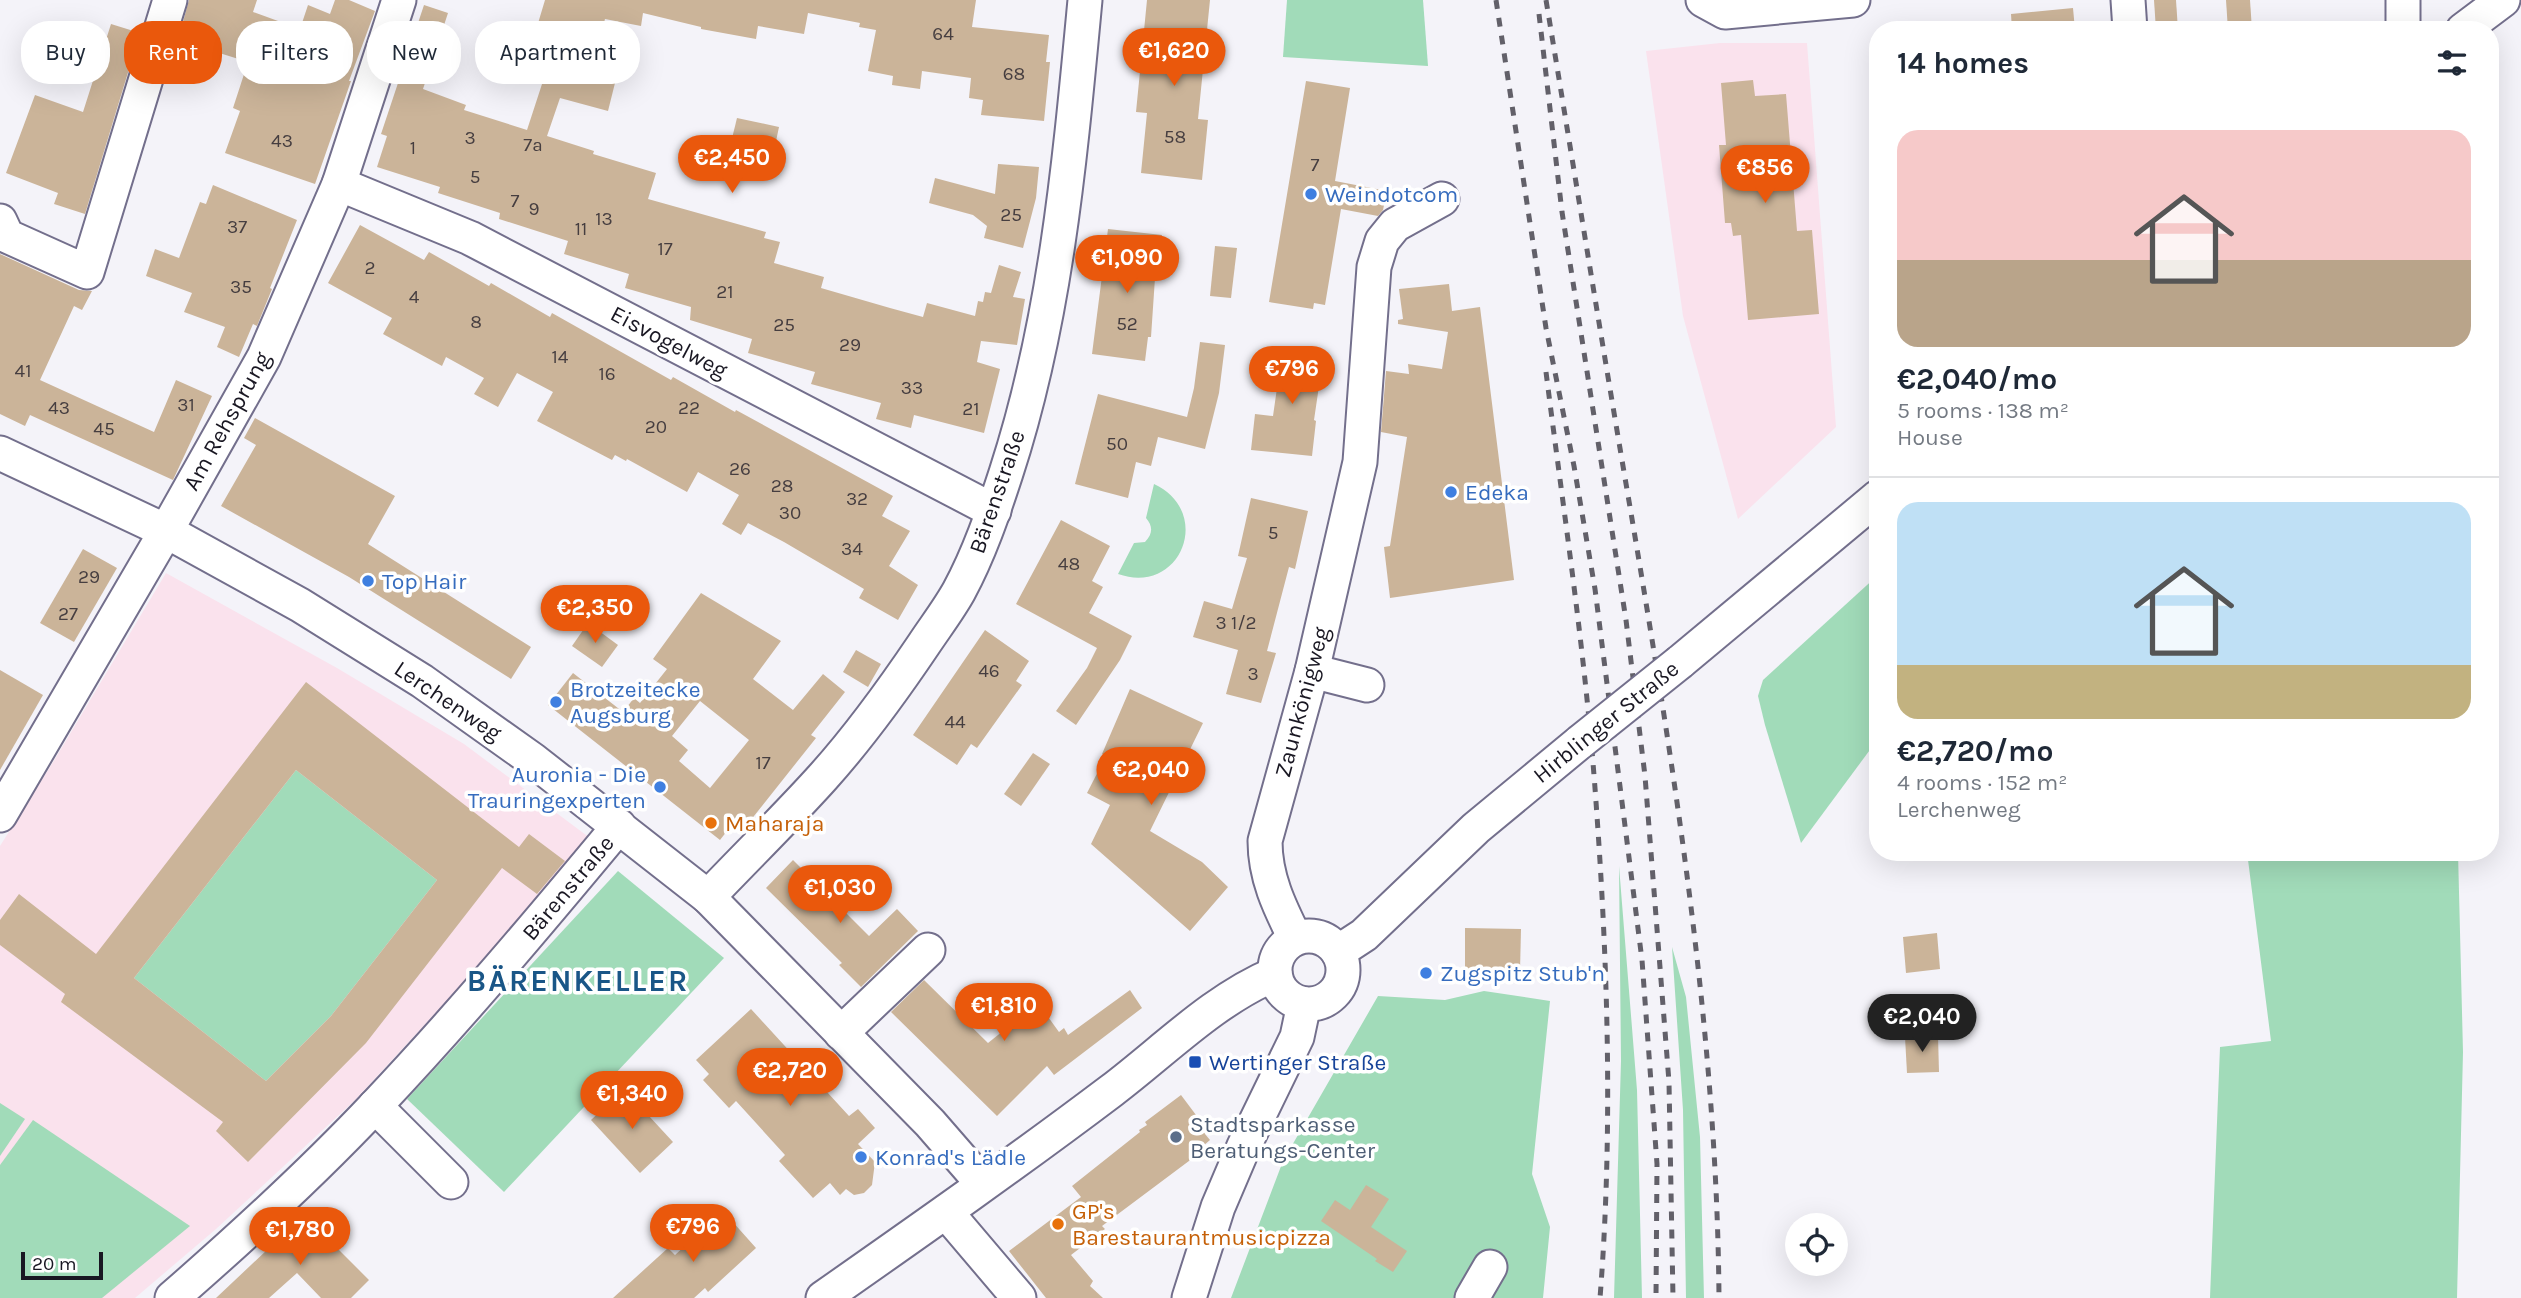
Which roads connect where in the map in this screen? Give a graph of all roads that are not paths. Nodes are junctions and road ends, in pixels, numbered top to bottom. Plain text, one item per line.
1 (170, 0) edge
2 (399, 0) edge
3 (1085, 0) edge
4 (1703, 0) edge
5 (1853, 0) edge
6 (2127, 0) edge
7 (2403, 0) edge
8 (2503, 0) edge
9 (2129, 21) edge
10 (2403, 21) edge
11 (2475, 21) edge
12 (339, 184) junction
13 (1442, 199) dead end
14 (0, 221) edge
15 (0, 453) edge
16 (1869, 504) edge
17 (993, 511) junction
18 (166, 531) junction
19 (1312, 671) junction
20 (1367, 685) dead end
21 (0, 815) edge
22 (619, 826) junction
23 (708, 897) junction
24 (1295, 938) junction
25 (928, 950) dead end
26 (1338, 952) junction
27 (1275, 974) junction
28 (1304, 1004) junction
29 (841, 1033) junction
30 (375, 1106) junction
31 (451, 1182) dead end
32 (983, 1184) junction
33 (946, 1212) junction
34 (1490, 1267) dead end
35 (172, 1298) edge
36 (823, 1298) edge
37 (1019, 1298) edge
38 (1189, 1298) edge
39 (1472, 1298) edge

1 - 14 street
2 - 12 street, Am Rehsprung
3 - 17 street, Bärenstraße
4 - 5 street
6 - 9 street
7 - 10 street
8 - 11 street
12 - 17 street, Eisvogelweg
12 - 18 street, Am Rehsprung
13 - 19 street, Zaunkönigweg
15 - 18 street, Lerchenweg
16 - 26 street, Hirblinger Straße, bridge
17 - 23 street, Bärenstraße
18 - 21 street, Am Rehsprung
18 - 22 street, Lerchenweg
19 - 20 street
19 - 24 street, Zaunkönigweg
22 - 23 street, Lerchenweg
22 - 30 street, Bärenstraße
23 - 29 street, Lerchenweg
24 - 26 street
24 - 27 street
25 - 29 street
26 - 28 street
27 - 28 street
27 - 32 street
28 - 38 street
29 - 32 street, Lerchenweg
30 - 31 street
30 - 35 street, Bärenstraße
32 - 33 street
33 - 36 street
33 - 37 street
34 - 39 street

